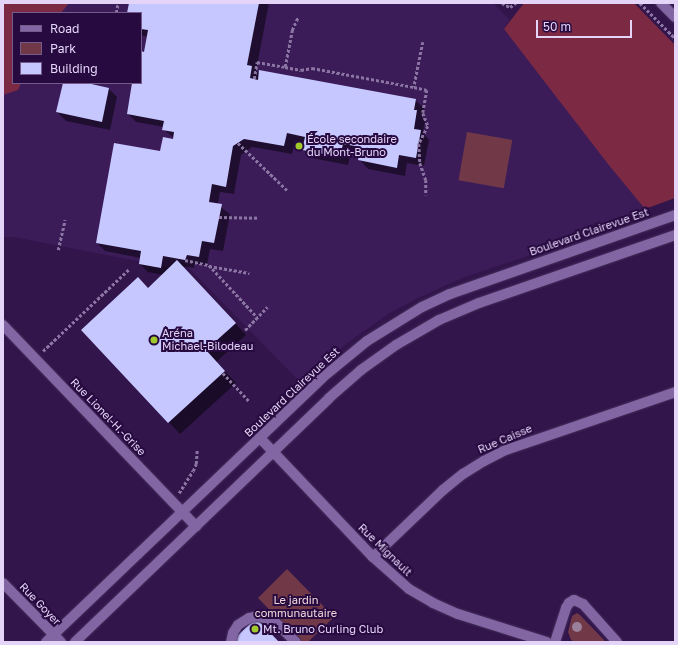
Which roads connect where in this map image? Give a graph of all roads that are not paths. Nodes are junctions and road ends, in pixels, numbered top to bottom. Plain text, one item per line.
1 (661, 3) edge
2 (675, 17) edge
3 (675, 215) edge
4 (675, 235) edge
5 (3, 325) edge
6 (675, 392) edge
7 (260, 438) junction
8 (273, 452) junction
9 (183, 512) junction
10 (196, 526) junction
11 (373, 557) junction
12 (3, 582) edge
13 (57, 638) edge
14 (46, 642) edge
15 (75, 642) edge
16 (231, 642) edge
17 (296, 642) edge
18 (547, 642) edge
19 (555, 642) edge
20 (617, 642) edge

1 - 2 street
3 - 7 street, Boulevard Clairevue Est
4 - 8 street
5 - 9 street, Rue Lionel-H.-Grise
6 - 11 street, Rue Caisse
7 - 8 street, Rue Mignault
7 - 9 street, Boulevard Clairevue Est
8 - 10 street
8 - 11 street, Rue Mignault
9 - 10 street, Rue Lionel-H.-Grise
9 - 13 street, Boulevard Clairevue Est
10 - 15 street
11 - 18 street, Rue Mignault
12 - 13 street, Rue Goyer
13 - 14 street, Boulevard Clairevue Est
16 - 17 street
19 - 20 street

